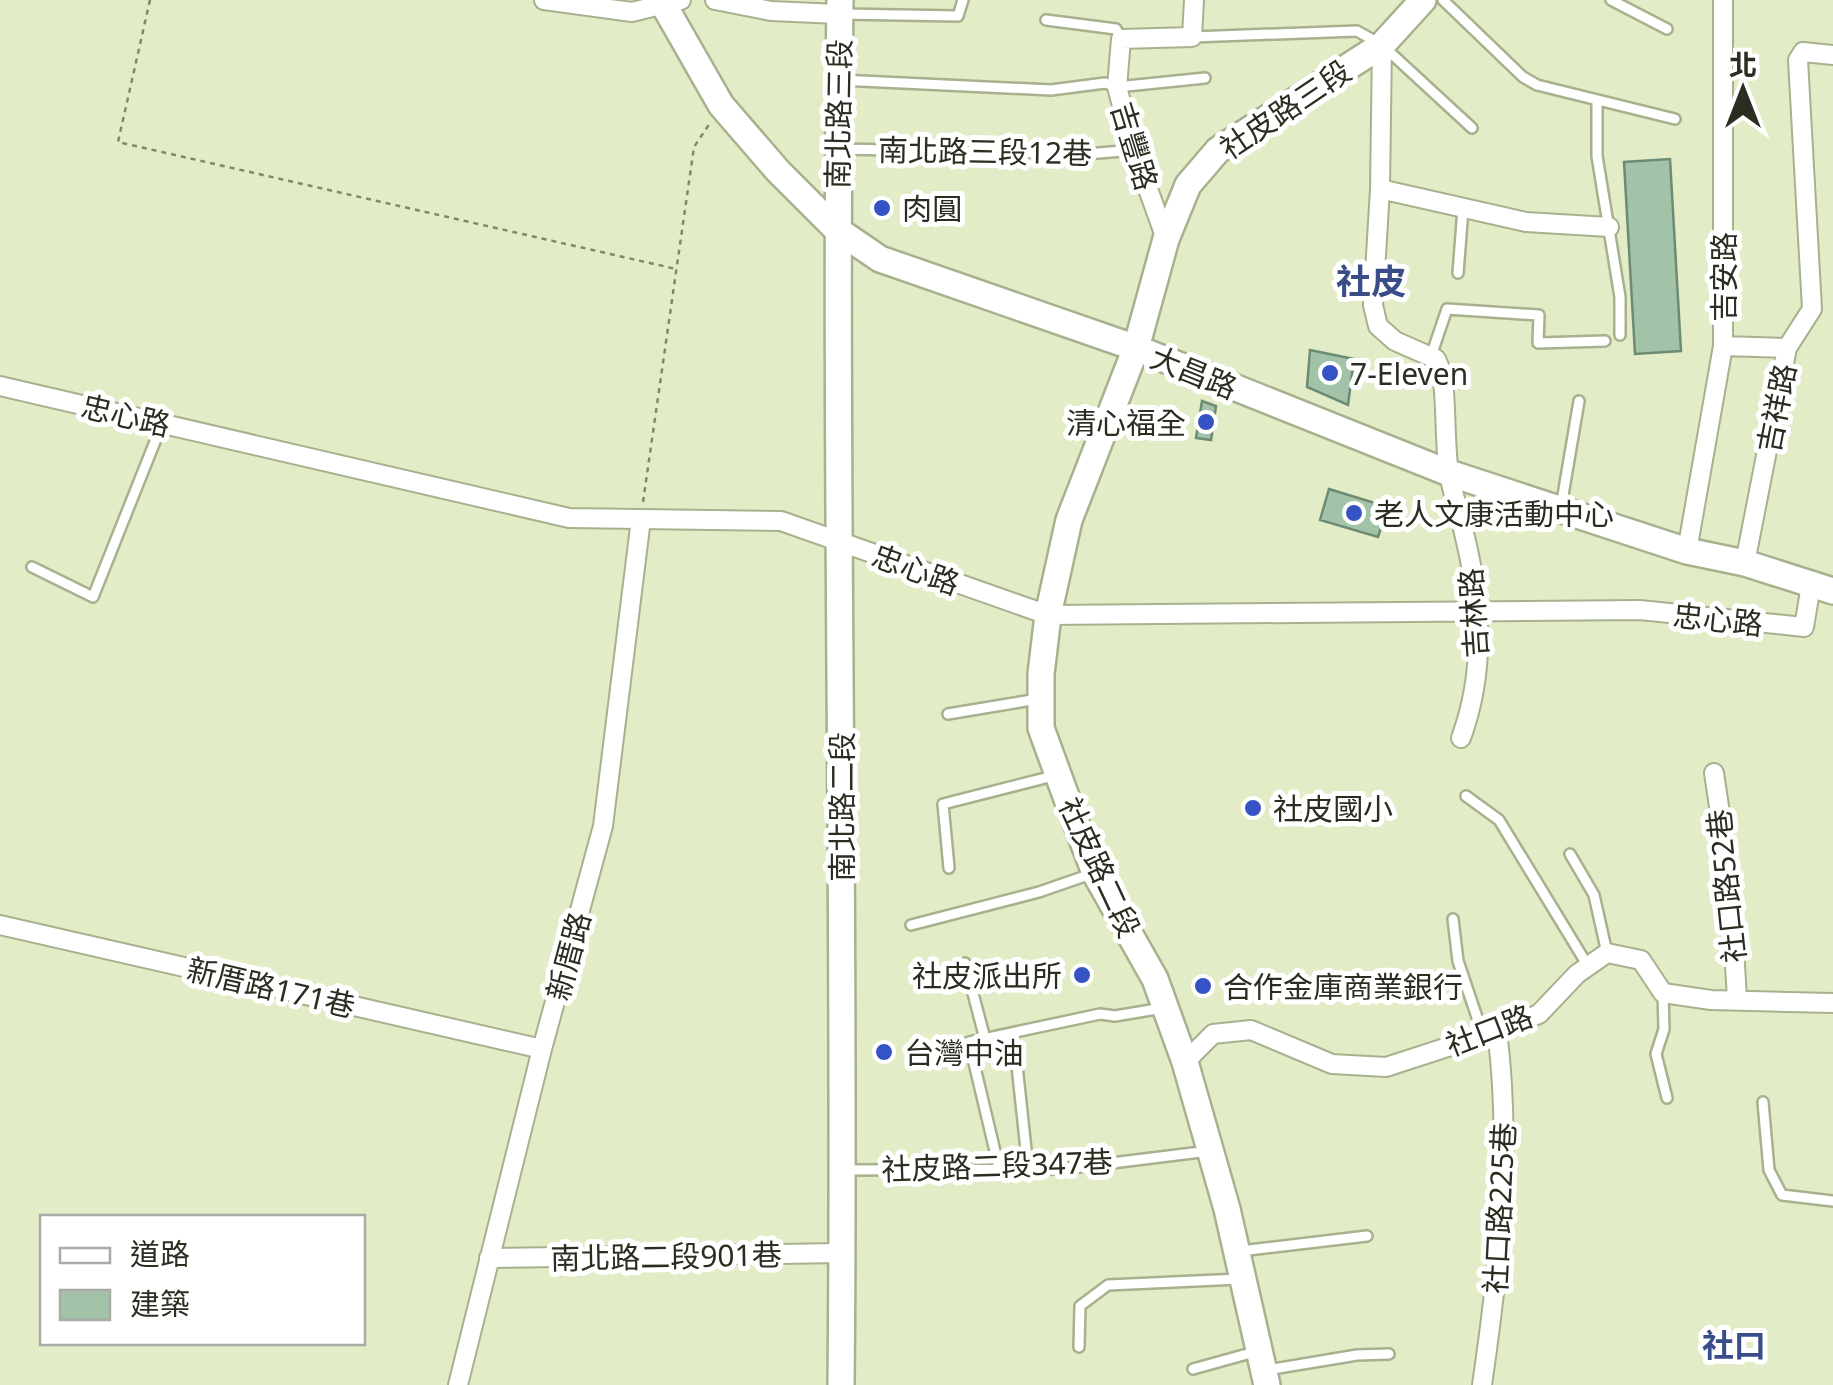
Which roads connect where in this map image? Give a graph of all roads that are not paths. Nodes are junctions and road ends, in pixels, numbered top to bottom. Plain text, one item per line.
1 (544, 0) edge
2 (715, 0) edge
3 (963, 0) edge
4 (1194, 0) edge
5 (1423, 0) edge
6 (1443, 0) edge
7 (1611, 0) edge
8 (1723, 0) edge
9 (668, 2) edge
10 (840, 7) edge
11 (1046, 20) dead end
12 (1667, 30) dead end
13 (1192, 37) junction
14 (1121, 38) junction
15 (1382, 45) junction
16 (1833, 55) edge
17 (1205, 78) dead end
18 (837, 80) junction
19 (1117, 87) junction
20 (1597, 100) junction
21 (1674, 119) dead end
22 (1472, 128) dead end
23 (837, 149) junction
24 (1134, 150) junction
25 (1380, 189) junction
26 (1464, 209) junction
27 (1608, 227) junction
28 (836, 229) junction
29 (1166, 239) junction
30 (1458, 273) dead end
31 (1620, 336) dead end
32 (1606, 341) dead end
33 (1722, 346) junction
34 (1136, 348) junction
35 (1788, 348) junction
36 (1431, 356) junction
37 (0, 386) edge
38 (1579, 401) dead end
39 (162, 424) junction
40 (1448, 472) junction
41 (1560, 510) junction
42 (640, 519) junction
43 (840, 540) junction
44 (1687, 552) junction
45 (1745, 563) junction
46 (32, 567) dead end
47 (1827, 586) edge
48 (1478, 613) junction
49 (1048, 614) junction
50 (1041, 698) junction
51 (948, 714) dead end
52 (1461, 738) dead end
53 (1714, 773) dead end
54 (1058, 775) junction
55 (1466, 796) dead end
56 (1570, 854) dead end
57 (949, 868) dead end
58 (1096, 872) junction
59 (1453, 919) dead end
60 (0, 925) edge
61 (911, 925) dead end
62 (1607, 953) junction
63 (965, 963) dead end
64 (1588, 966) junction
65 (1662, 992) junction
66 (1737, 999) junction
67 (1833, 1003) edge
68 (1165, 1008) junction
69 (1490, 1033) junction
70 (984, 1038) junction
71 (1016, 1046) dead end
72 (542, 1049) junction
73 (1185, 1062) junction
74 (1667, 1098) dead end
75 (1763, 1102) dead end
76 (1211, 1150) junction
77 (998, 1168) junction
78 (1028, 1168) junction
79 (843, 1170) junction
80 (1833, 1201) edge
81 (1367, 1236) dead end
82 (1238, 1251) junction
83 (842, 1253) junction
84 (489, 1258) junction
85 (1244, 1278) junction
86 (1079, 1347) dead end
87 (1389, 1354) dead end
88 (1193, 1369) dead end
89 (1264, 1369) edge
90 (458, 1385) edge
91 (841, 1385) edge
92 (1482, 1385) edge

1 - 9 street
2 - 10 street
3 - 10 lane
4 - 13 street
5 - 15 street, 社皮路三段
6 - 20 lane
7 - 12 lane
8 - 33 street, 吉安路
9 - 28 street, 大昌路
10 - 18 street, 南北路三段
11 - 14 lane
13 - 14 street
13 - 15 lane
14 - 19 street, 吉豐路
15 - 22 lane
15 - 25 street
15 - 29 street, 社皮路三段
16 - 35 street, 吉祥路
17 - 19 lane
18 - 19 lane
18 - 23 street, 南北路三段
19 - 24 street, 吉豐路
20 - 21 lane
20 - 27 lane
23 - 24 lane, 南北路三段12巷
23 - 28 street, 南北路三段
24 - 29 street, 吉豐路
25 - 26 street
25 - 36 street
26 - 27 street
26 - 30 lane
27 - 31 lane
28 - 34 street, 大昌路
28 - 43 street, 南北路二段
29 - 34 street, 社皮路三段
32 - 36 lane
33 - 35 street
33 - 44 street, 吉安路
34 - 40 street, 大昌路
34 - 49 street, 社皮路二段
35 - 45 street, 吉祥路
36 - 40 street, 吉林路
37 - 39 street, 忠心路
38 - 41 lane
39 - 42 street, 忠心路
39 - 46 lane
40 - 41 street, 大昌路
40 - 48 street, 吉林路
41 - 44 street, 大昌路
42 - 43 street, 忠心路
42 - 72 street, 新厝路
43 - 49 street, 忠心路
43 - 79 street, 南北路二段
44 - 45 street, 大昌路
45 - 47 street, 大昌路
47 - 48 street, 忠心路
48 - 49 street, 忠心路
48 - 52 street, 吉林路
49 - 50 street, 社皮路二段
50 - 51 lane
50 - 54 street, 社皮路二段
53 - 66 street, 社口路52巷
54 - 57 lane
54 - 58 street, 社皮路二段
55 - 64 lane
56 - 62 lane
58 - 61 lane
58 - 68 street, 社皮路二段
59 - 69 lane
60 - 72 street, 新厝路171巷
62 - 64 street, 社口路
62 - 65 street
63 - 70 lane
64 - 69 street, 社口路
65 - 66 street
65 - 74 lane
66 - 67 street
68 - 70 lane
68 - 73 street, 社皮路二段
69 - 73 street, 社口路
69 - 92 street, 社口路225巷
70 - 77 lane
71 - 78 lane
72 - 84 street, 新厝路
73 - 76 street, 社皮路二段
75 - 80 lane
76 - 78 lane, 社皮路二段347巷
76 - 82 street, 社皮路二段
77 - 78 lane, 社皮路二段347巷
77 - 79 lane, 社皮路二段347巷
79 - 83 street, 南北路二段
81 - 82 lane
82 - 85 street, 社皮路二段
83 - 84 street, 南北路二段901巷
83 - 91 street, 南北路二段
84 - 90 street, 新厝路
85 - 86 lane
85 - 89 street, 社皮路二段
87 - 89 lane
88 - 89 lane

